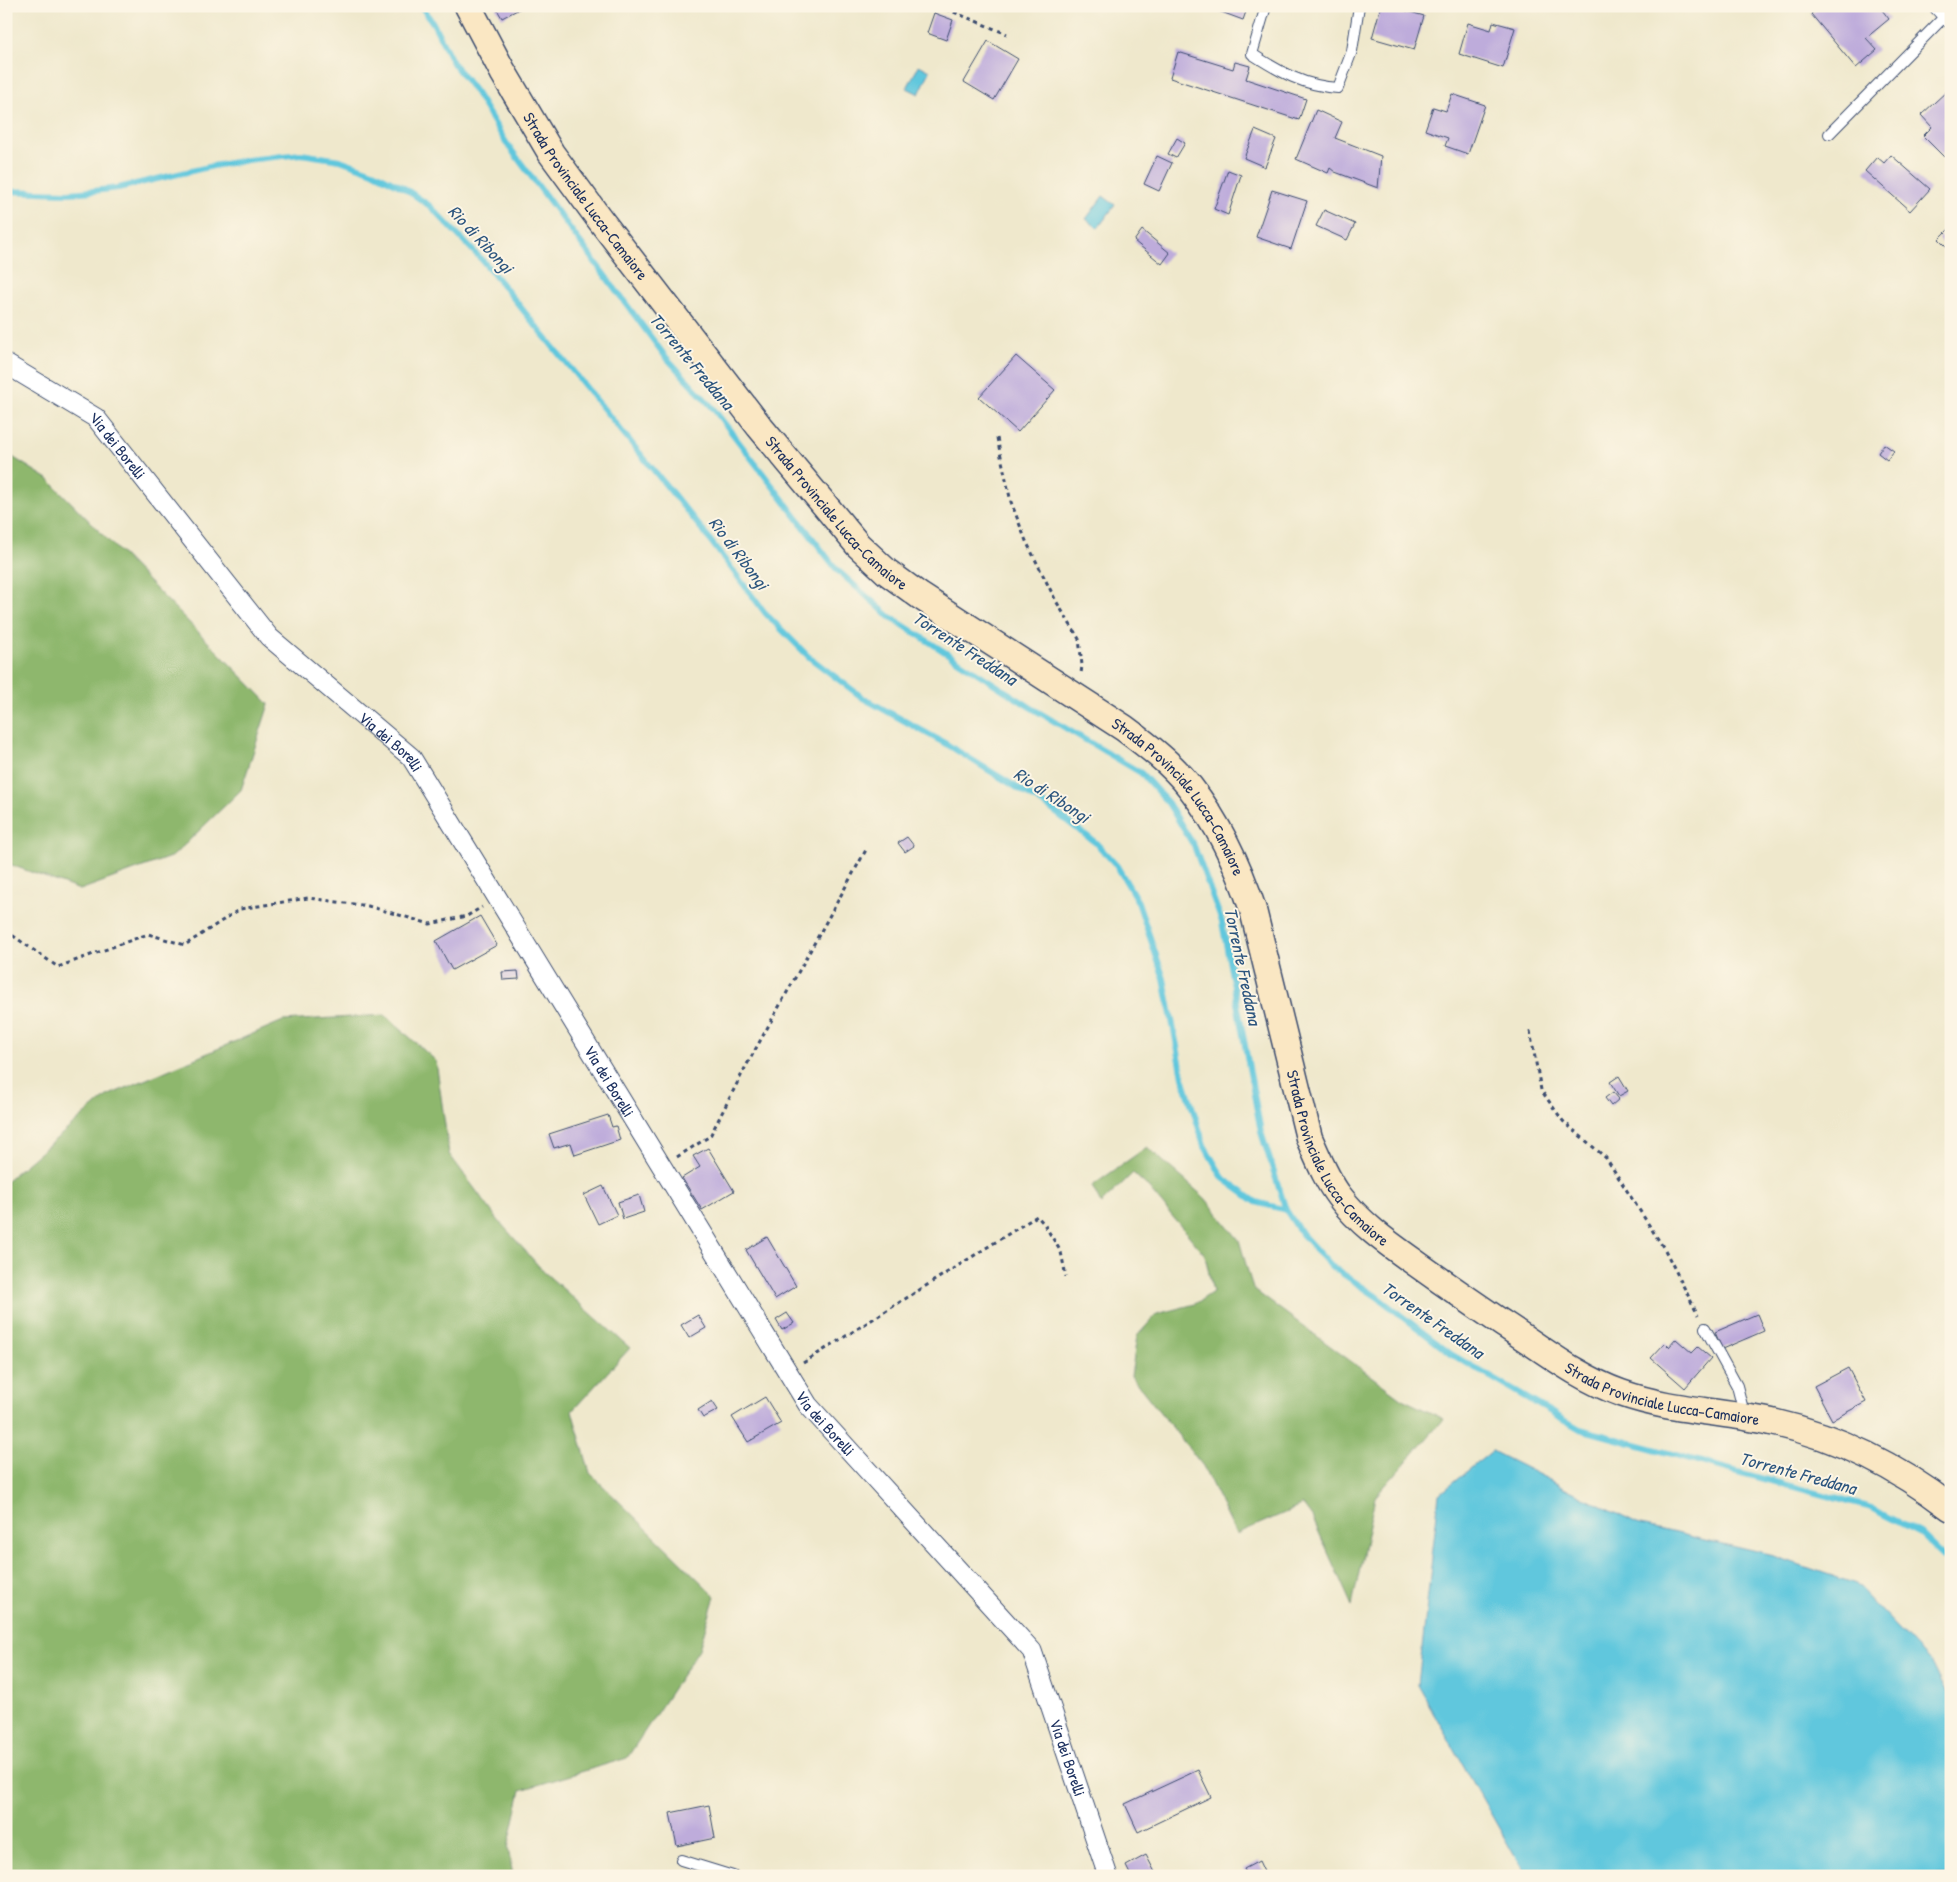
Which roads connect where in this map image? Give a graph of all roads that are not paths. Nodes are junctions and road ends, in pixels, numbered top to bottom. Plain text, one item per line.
1 (468, 6) edge
2 (1266, 6) edge
3 (1359, 6) edge
4 (1946, 13) edge
5 (1829, 134) dead end
6 (6, 364) edge
7 (1705, 1328) road end
8 (1745, 1418) junction
9 (1951, 1508) edge
10 (681, 1860) dead end
11 (733, 1876) edge
12 (1108, 1876) edge

1 - 8 main road, Strada Provinciale Lucca-Camaiore
2 - 3 lane
4 - 5 lane
6 - 12 street, Via dei Borelli
7 - 8 lane
8 - 9 main road, Strada Provinciale Lucca-Camaiore
10 - 11 lane

